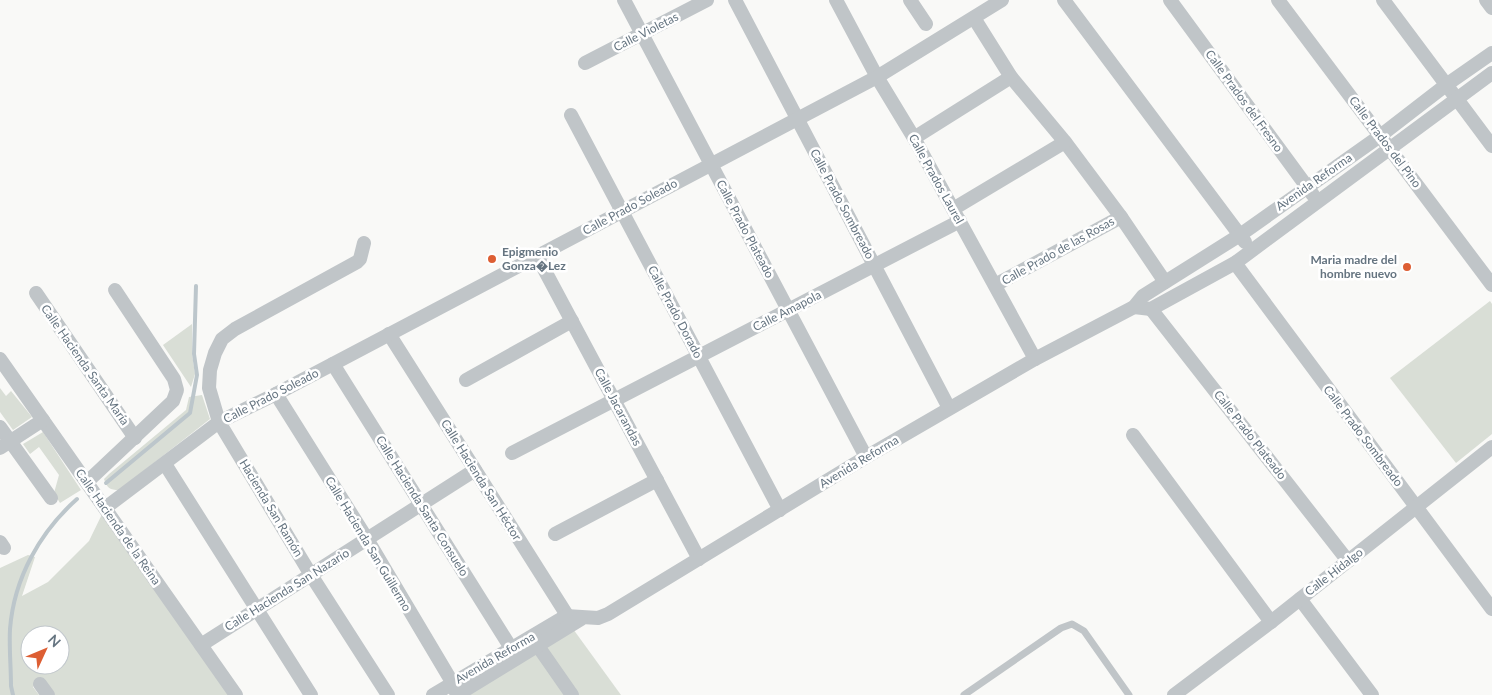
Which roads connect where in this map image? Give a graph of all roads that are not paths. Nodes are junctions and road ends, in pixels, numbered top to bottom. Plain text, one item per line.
1 (624, 0) edge
2 (707, 0) edge
3 (735, 0) edge
4 (836, 0) edge
5 (910, 0) edge
6 (1002, 0) edge
7 (1064, 0) edge
8 (1170, 0) edge
9 (1278, 0) edge
10 (1383, 0) edge
11 (1486, 0) edge
12 (1492, 8) edge
13 (974, 18) junction
14 (926, 24) dead end
15 (642, 33) junction
16 (1492, 53) edge
17 (585, 63) dead end
18 (1492, 73) edge
19 (877, 77) junction
20 (1011, 77) junction
21 (1446, 85) junction
22 (1457, 100) junction
23 (571, 115) dead end
24 (797, 119) junction
25 (1380, 136) junction
26 (914, 138) junction
27 (1065, 142) junction
28 (1492, 146) edge
29 (1389, 148) junction
30 (711, 164) junction
31 (1307, 188) junction
32 (1318, 201) junction
33 (622, 211) junction
34 (957, 215) junction
35 (1120, 217) junction
36 (1240, 235) junction
37 (364, 243) dead end
38 (1252, 252) junction
39 (538, 256) junction
40 (1234, 263) junction
41 (874, 266) junction
42 (1165, 282) junction
43 (994, 285) junction
44 (1492, 285) edge
45 (115, 290) dead end
46 (36, 293) dead end
47 (1134, 307) junction
48 (1151, 309) junction
49 (788, 310) junction
50 (572, 322) junction
51 (389, 334) junction
52 (699, 356) junction
53 (0, 359) edge
54 (1035, 359) junction
55 (333, 364) junction
56 (466, 380) dead end
57 (276, 394) junction
58 (614, 400) junction
59 (949, 408) junction
60 (43, 420) junction
61 (219, 422) junction
62 (0, 427) edge
63 (1133, 435) dead end
64 (135, 438) junction
65 (5, 445) edge
66 (1492, 447) edge
67 (512, 453) dead end
68 (866, 457) junction
69 (165, 464) junction
70 (475, 470) junction
71 (657, 480) junction
72 (87, 482) junction
73 (51, 498) dead end
74 (421, 505) junction
75 (1416, 507) junction
76 (105, 508) junction
77 (780, 510) junction
78 (555, 534) dead end
79 (367, 539) junction
80 (699, 559) junction
81 (1348, 561) junction
82 (311, 574) junction
83 (1300, 599) junction
84 (257, 609) junction
85 (1492, 609) edge
86 (570, 621) junction
87 (1271, 622) junction
88 (535, 641) junction
89 (201, 644) junction
90 (511, 648) junction
91 (455, 691) edge
92 (236, 695) edge
93 (311, 695) edge
94 (388, 695) edge
95 (433, 695) edge
96 (572, 695) edge
97 (964, 695) edge
98 (1129, 695) edge
99 (1174, 695) edge
100 (1372, 695) edge

1 - 15 street, Calle Prado Plateado
2 - 15 street, Calle Violetas
3 - 24 street, Calle Prado Sombreado
4 - 19 street, Calle Prados Laurel
5 - 14 street
6 - 13 street, Calle Prado Soleado
7 - 36 street
8 - 31 street, Calle Prados del Fresno
9 - 25 street, Calle Prados del Pino
10 - 21 street
11 - 12 street
13 - 19 street, Calle Prado Soleado
13 - 20 street
15 - 17 street, Calle Violetas
15 - 30 street, Calle Prado Plateado
16 - 21 street, Avenida Reforma
18 - 22 street, Avenida Reforma
19 - 24 street, Calle Prado Soleado
19 - 26 street, Calle Prados Laurel
20 - 26 street
20 - 27 street
21 - 22 street
21 - 25 street, Avenida Reforma
22 - 28 street
22 - 29 street, Avenida Reforma
23 - 33 street, Calle Prado Dorado
24 - 30 street, Calle Prado Soleado
24 - 41 street, Calle Prado Sombreado
25 - 29 street, Calle Prados del Pino
25 - 31 street, Avenida Reforma
26 - 34 street, Calle Prados Laurel
27 - 34 street, Calle Amapola
27 - 35 street
29 - 32 street, Avenida Reforma
29 - 44 street, Calle Prados del Pino
30 - 33 street, Calle Prado Soleado
30 - 49 street, Calle Prado Plateado
31 - 32 street, Calle Prados del Fresno
31 - 36 street, Avenida Reforma
32 - 38 street, Avenida Reforma
33 - 39 street, Calle Prado Soleado
33 - 52 street, Calle Prado Dorado
34 - 41 street, Calle Amapola
34 - 43 street, Calle Prados Laurel
35 - 42 street
35 - 43 street, Calle Prado de las Rosas
36 - 38 street
36 - 42 street, Avenida Reforma
37 - 61 street, Hacienda San Ramón
38 - 40 street, Avenida Reforma
39 - 50 street, Calle Jacarandas
39 - 51 street, Calle Prado Soleado
40 - 48 street, Avenida Reforma
40 - 75 street, Calle Prado Sombreado
41 - 49 street, Calle Amapola
41 - 59 street, Calle Prado Sombreado
42 - 47 street, Avenida Reforma
43 - 54 street, Calle Prados Laurel
45 - 64 street
46 - 64 street, Calle Hacienda Santa María
47 - 48 street
47 - 54 street, Avenida Reforma
48 - 81 street, Calle Prado Plateado
49 - 52 street, Calle Amapola
49 - 68 street, Calle Prado Plateado
50 - 56 street
50 - 58 street, Calle Jacarandas
51 - 55 street, Calle Prado Soleado
51 - 70 street, Calle Hacienda San Héctor
52 - 58 street, Calle Amapola
52 - 77 street, Calle Prado Dorado
53 - 60 street, Calle Hacienda de la Reina
54 - 59 street, Avenida Reforma
55 - 57 street, Calle Prado Soleado
55 - 74 street, Calle Hacienda Santa Consuelo
57 - 61 street, Calle Prado Soleado
57 - 79 street, Calle Hacienda San Guillermo
58 - 67 street, Calle Amapola
58 - 71 street, Calle Jacarandas
59 - 68 street, Avenida Reforma
60 - 65 street
60 - 72 street, Calle Hacienda de la Reina
61 - 69 street, Calle Prado Soleado
61 - 82 street, Hacienda San Ramón
62 - 65 street
63 - 87 street
64 - 72 street
65 - 73 street
66 - 75 street, Calle Hidalgo
68 - 77 street, Avenida Reforma
69 - 76 street, Calle Prado Soleado
69 - 84 street
70 - 74 street, Calle Hacienda San Nazario
70 - 86 street, Calle Hacienda San Héctor
71 - 78 street
71 - 80 street, Calle Jacarandas
72 - 76 street, Calle Hacienda de la Reina
74 - 79 street, Calle Hacienda San Nazario
74 - 90 street, Calle Hacienda Santa Consuelo
75 - 81 street, Calle Hidalgo
75 - 85 street, Calle Prado Sombreado
76 - 89 street, Calle Hacienda de la Reina
77 - 80 street, Avenida Reforma
79 - 82 street, Calle Hacienda San Nazario
79 - 91 street, Calle Hacienda San Guillermo
80 - 86 street, Avenida Reforma
81 - 83 street, Calle Hidalgo
82 - 84 street, Calle Hacienda San Nazario
82 - 94 street, Hacienda San Ramón
83 - 87 street, Calle Hidalgo
83 - 100 street
84 - 89 street, Calle Hacienda San Nazario
84 - 93 street
86 - 88 street, Avenida Reforma
87 - 99 street, Calle Hidalgo
88 - 90 street, Avenida Reforma
88 - 91 street, Avenida Reforma
88 - 96 street
89 - 92 street, Calle Hacienda de la Reina
90 - 91 street, Avenida Reforma
91 - 95 street, Avenida Reforma
97 - 98 lane

